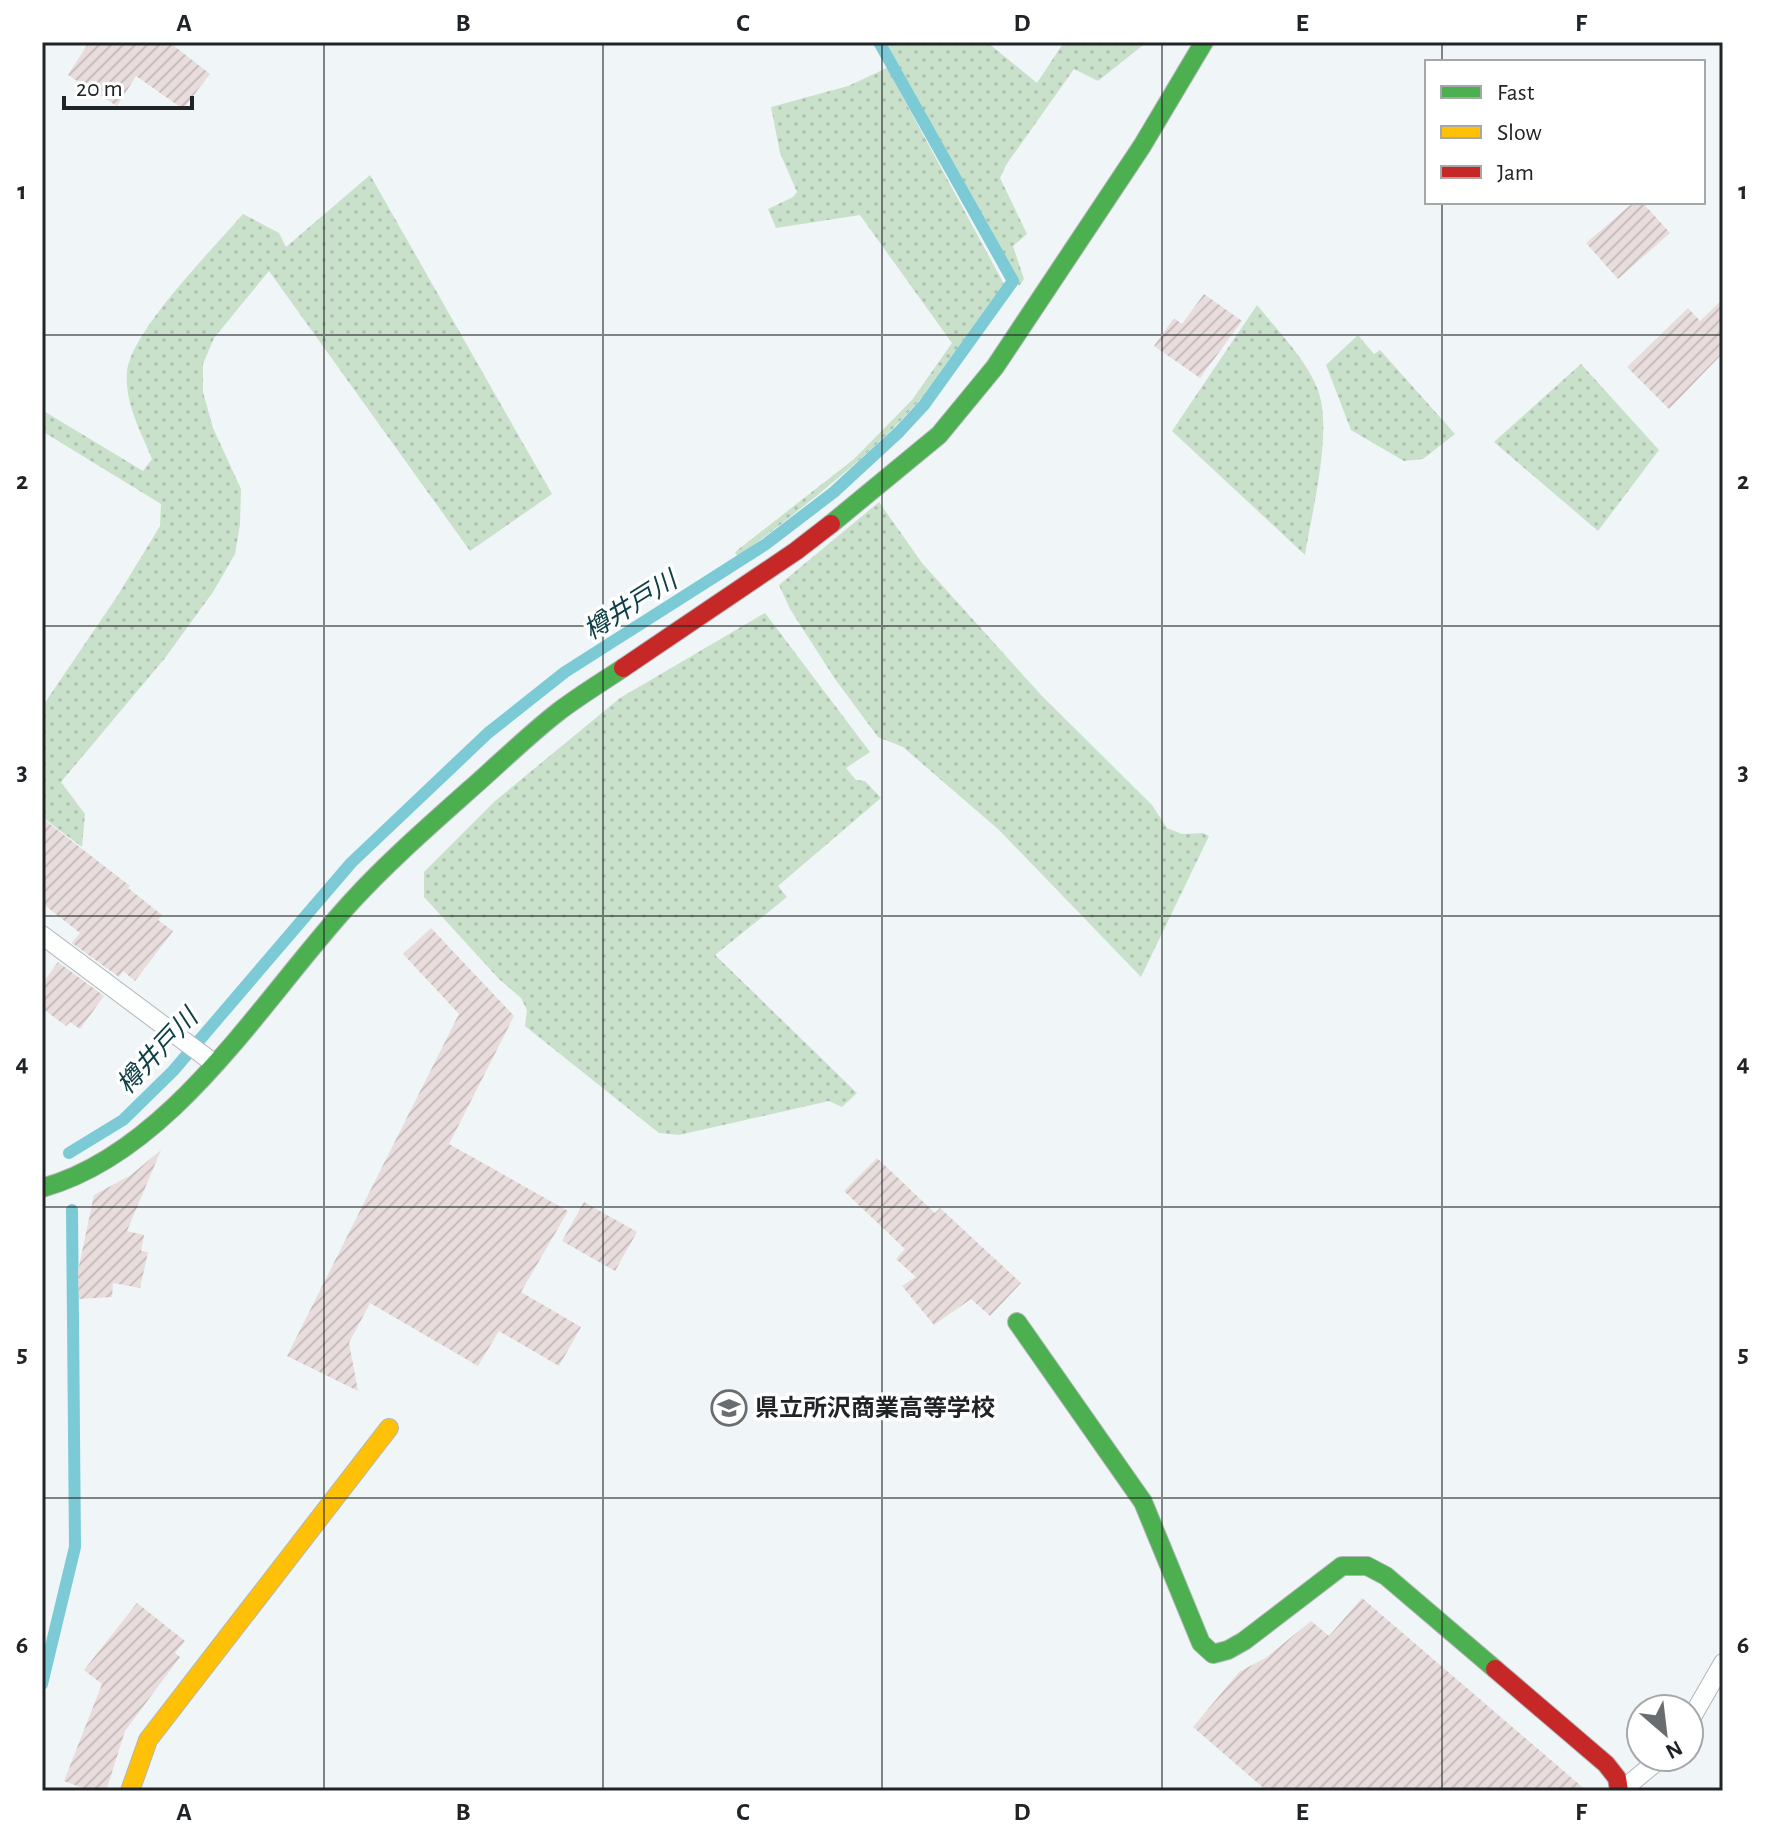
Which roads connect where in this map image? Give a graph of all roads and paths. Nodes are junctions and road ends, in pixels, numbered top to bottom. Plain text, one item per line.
1 (1204, 42) edge
2 (42, 935) edge
3 (215, 1064) junction
4 (42, 1188) edge
5 (1017, 1322) dead end
6 (389, 1428) dead end
7 (1723, 1663) edge
8 (1705, 1694) edge
9 (1642, 1773) edge
10 (130, 1791) edge
11 (1620, 1791) edge

1 - 3 street
2 - 3 lane
3 - 4 street
5 - 11 street
6 - 10 street
7 - 8 lane
9 - 11 lane

